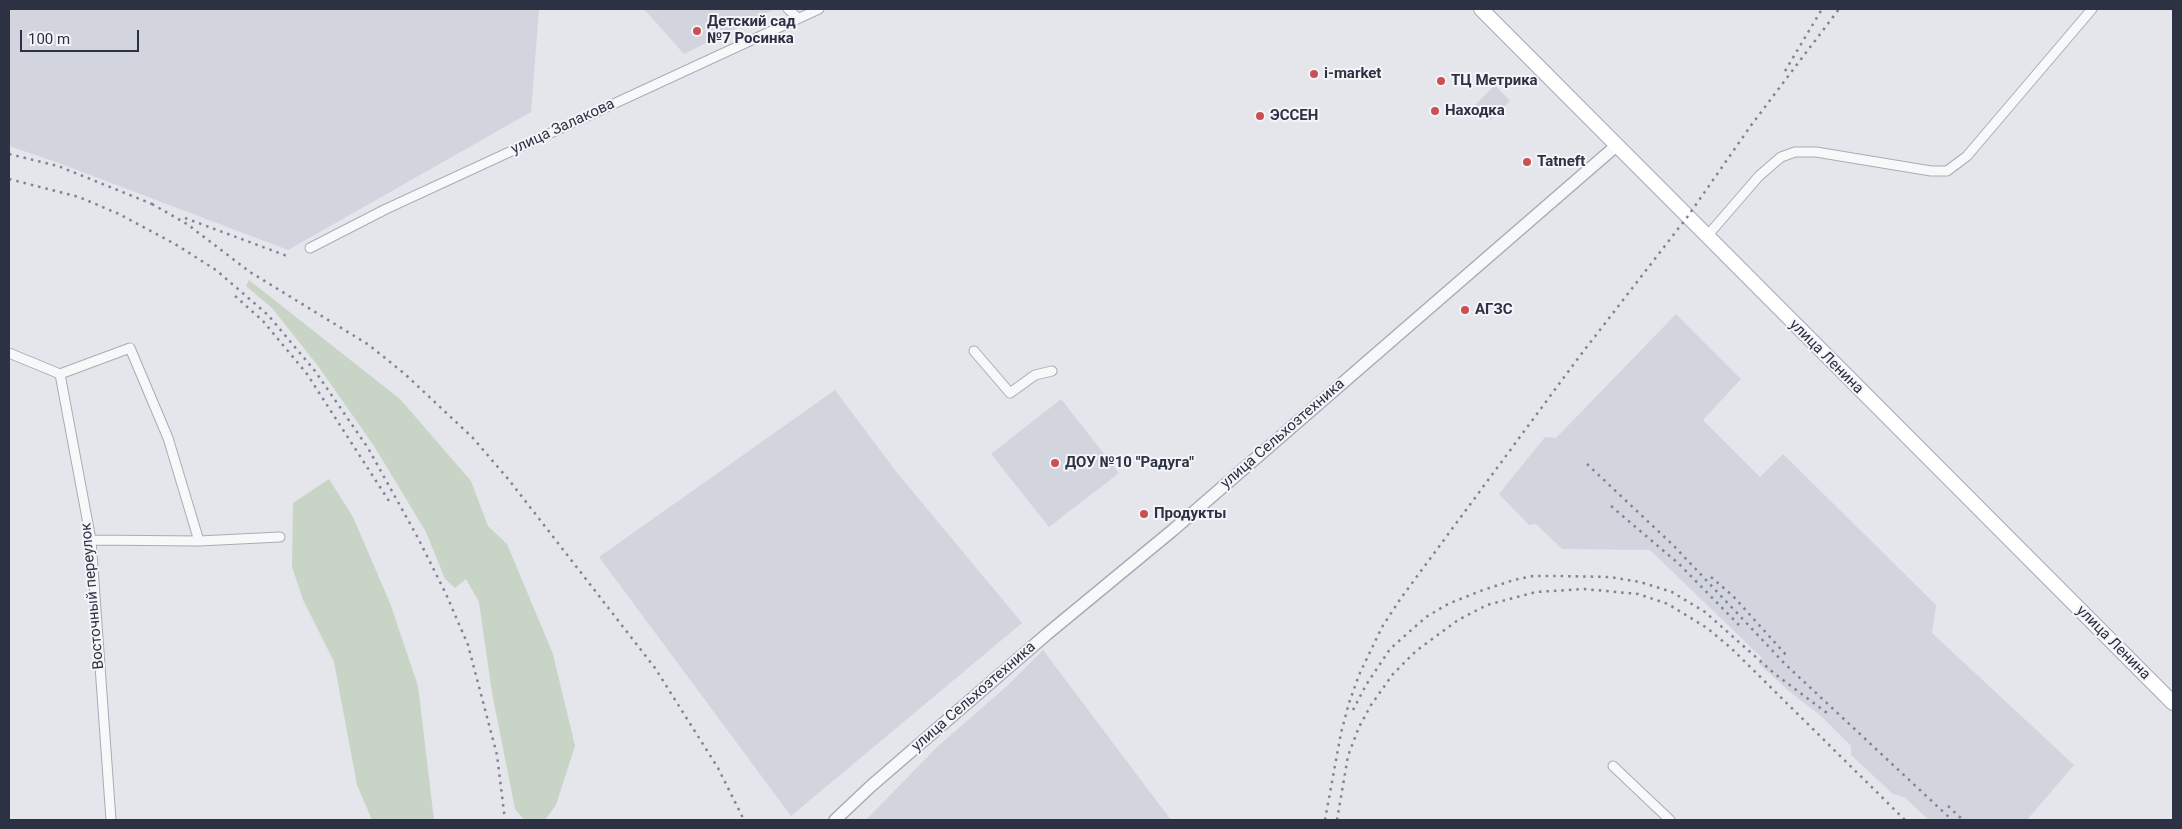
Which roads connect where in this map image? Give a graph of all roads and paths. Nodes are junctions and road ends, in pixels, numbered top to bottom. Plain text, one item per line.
1 (788, 9) edge
2 (818, 9) edge
3 (1481, 9) edge
4 (2092, 9) edge
5 (798, 18) junction
6 (1616, 146) junction
7 (1708, 235) junction
8 (310, 248) dead end
9 (974, 351) dead end
10 (9, 354) edge
11 (1052, 371) dead end
12 (60, 374) junction
13 (280, 537) dead end
14 (91, 540) junction
15 (199, 541) junction
16 (2173, 703) edge
17 (1612, 766) dead end
18 (112, 820) edge
19 (836, 820) edge
20 (1670, 820) edge

1 - 5 street
2 - 5 street, улица Залакова
3 - 6 main road, улица Ленина
4 - 7 street
5 - 8 street, улица Залакова
6 - 7 main road, улица Ленина
6 - 19 street, улица Сельхозтехника
7 - 16 main road, улица Ленина
9 - 11 street
10 - 12 street
12 - 14 street, Восточный переулок
12 - 15 street
13 - 15 street
14 - 15 street
14 - 18 street, Восточный переулок
17 - 20 street

